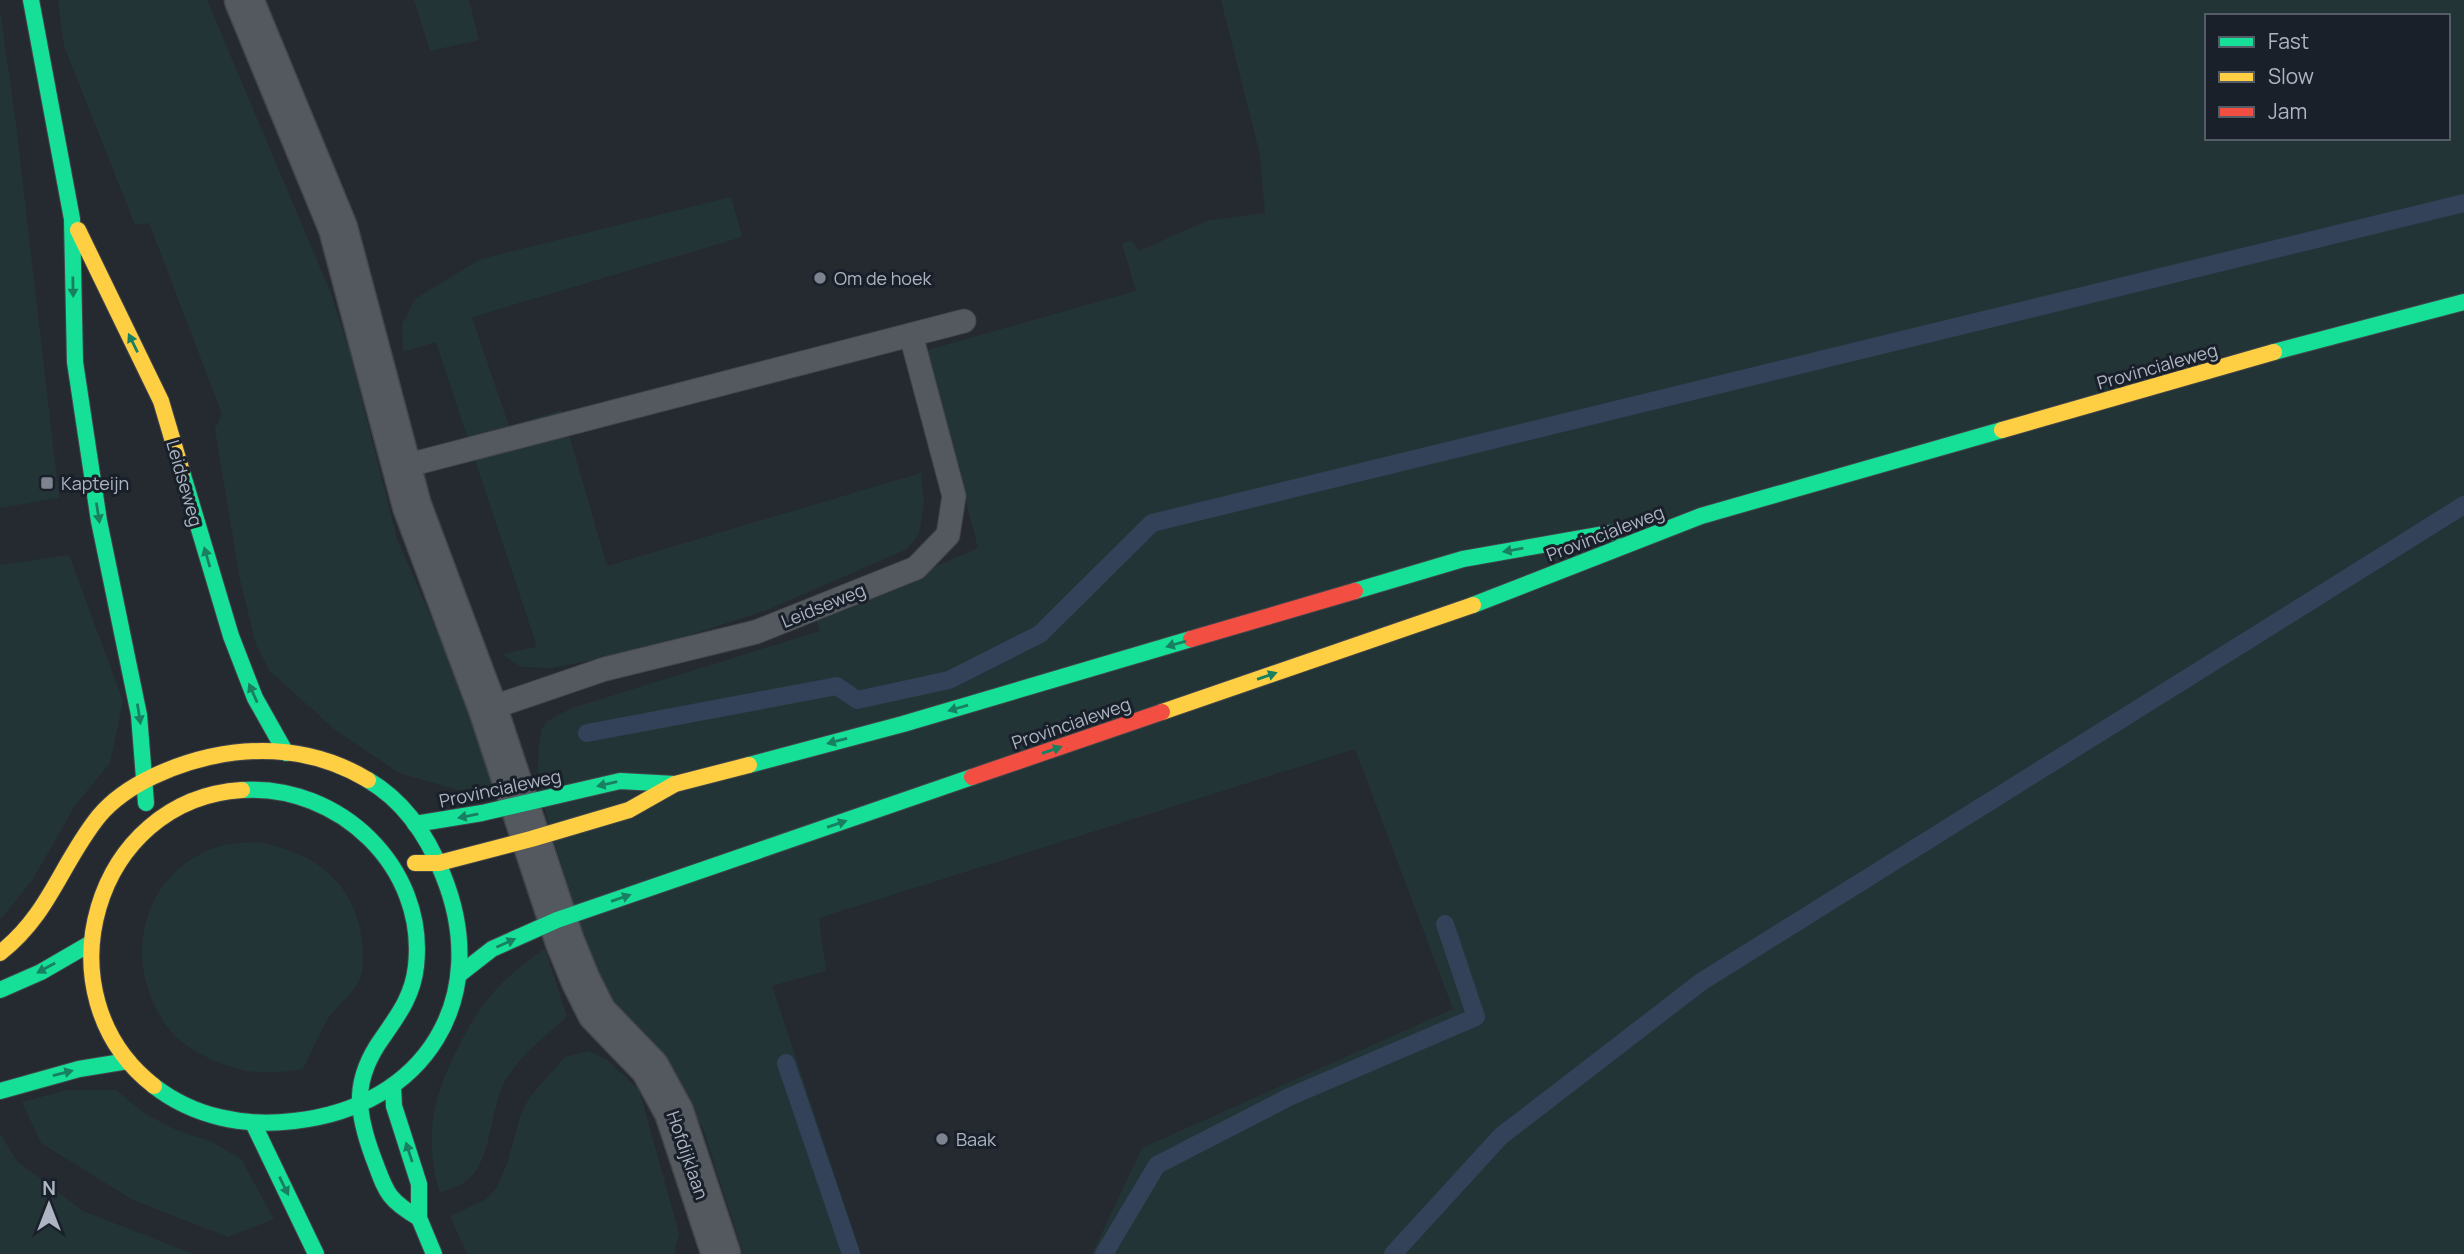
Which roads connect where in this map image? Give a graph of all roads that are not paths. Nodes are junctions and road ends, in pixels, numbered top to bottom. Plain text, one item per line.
1 (31, 0) edge
2 (244, 0) edge
3 (72, 219) junction
4 (2464, 302) edge
5 (964, 321) dead end
6 (912, 335) junction
7 (401, 467) junction
8 (1701, 516) junction
9 (488, 709) junction
10 (286, 752) junction
11 (144, 781) junction
12 (675, 784) junction
13 (525, 821) junction
14 (415, 824) junction
15 (148, 827) junction
16 (390, 863) junction
17 (439, 863) junction
18 (557, 920) junction
19 (90, 943) junction
20 (0, 953) edge
21 (460, 974) junction
22 (0, 990) edge
23 (128, 1062) junction
24 (393, 1087) junction
25 (0, 1091) edge
26 (359, 1105) junction
27 (254, 1125) junction
28 (419, 1218) junction
29 (316, 1254) edge
30 (434, 1254) edge
31 (722, 1254) edge

1 - 3 main road, Leidseweg
2 - 7 street
10 -> 3 main road, Leidseweg
3 -> 11 main road, Leidseweg
4 - 8 main road, Provincialeweg
5 - 6 lane
6 - 7 lane
6 - 9 lane, Leidseweg
7 - 9 street
8 -> 12 main road, Provincialeweg
18 -> 8 main road, Provincialeweg
9 - 13 street
10 - 11 main road
10 - 14 main road
11 - 15 main road, Leidseweg
11 - 20 main road
12 - 13 main road, Provincialeweg
12 -> 13 main road, Provincialeweg
13 -> 14 main road, Provincialeweg
13 - 17 main road, Provincialeweg
13 - 18 street
14 - 17 main road
15 - 16 main road
15 - 19 main road
16 - 17 main road, Provincialeweg
16 - 26 main road
17 - 21 main road
21 -> 18 main road, Provincialeweg
18 - 31 street, Hofdijklaan
19 -> 22 main road
19 - 23 main road
21 - 24 main road
25 -> 23 main road
23 - 27 main road
24 - 26 main road
28 -> 24 main road
26 - 27 main road
26 - 28 main road
27 -> 29 main road
28 - 30 main road

